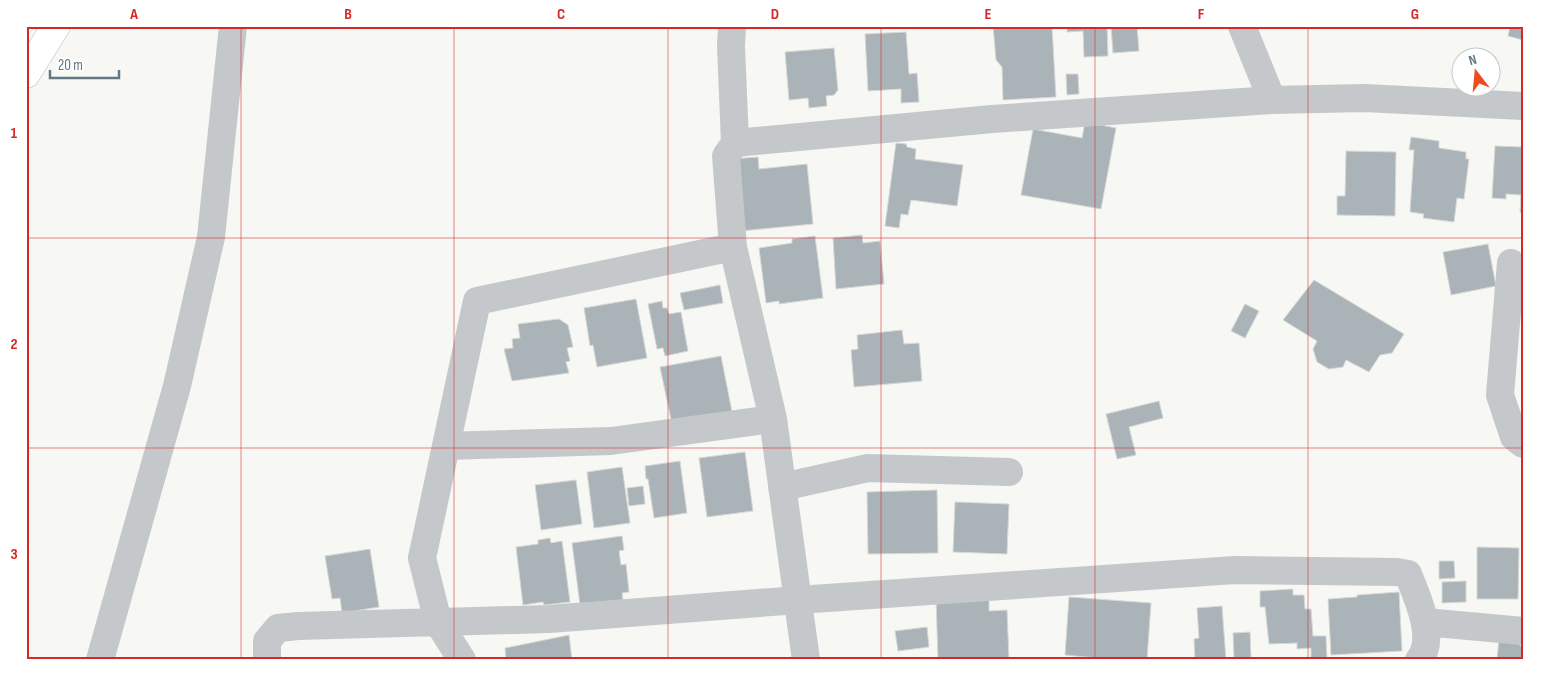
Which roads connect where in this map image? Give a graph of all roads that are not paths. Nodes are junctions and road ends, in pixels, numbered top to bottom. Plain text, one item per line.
1 (56, 26) edge
2 (233, 26) edge
3 (732, 26) edge
4 (1242, 26) edge
5 (26, 74) edge
6 (1272, 100) junction
7 (1523, 106) edge
8 (735, 143) junction
9 (734, 247) junction
10 (1511, 263) dead end
11 (773, 419) junction
12 (1523, 444) edge
13 (446, 446) junction
14 (1009, 472) dead end
15 (782, 487) junction
16 (798, 600) junction
17 (438, 622) junction
18 (1426, 622) junction
19 (1523, 631) edge
20 (100, 660) edge
21 (267, 660) edge
22 (462, 660) edge
23 (806, 660) edge
24 (1419, 660) edge

1 - 5 main road
2 - 20 street
3 - 8 street
4 - 6 street
6 - 7 street
6 - 8 street
8 - 9 street
9 - 11 street
9 - 13 street
10 - 12 street
11 - 13 street
11 - 15 street
13 - 17 street
14 - 15 street
15 - 16 street
16 - 17 street
16 - 18 street
16 - 23 street
17 - 21 street
17 - 22 street
18 - 19 street
18 - 24 street

